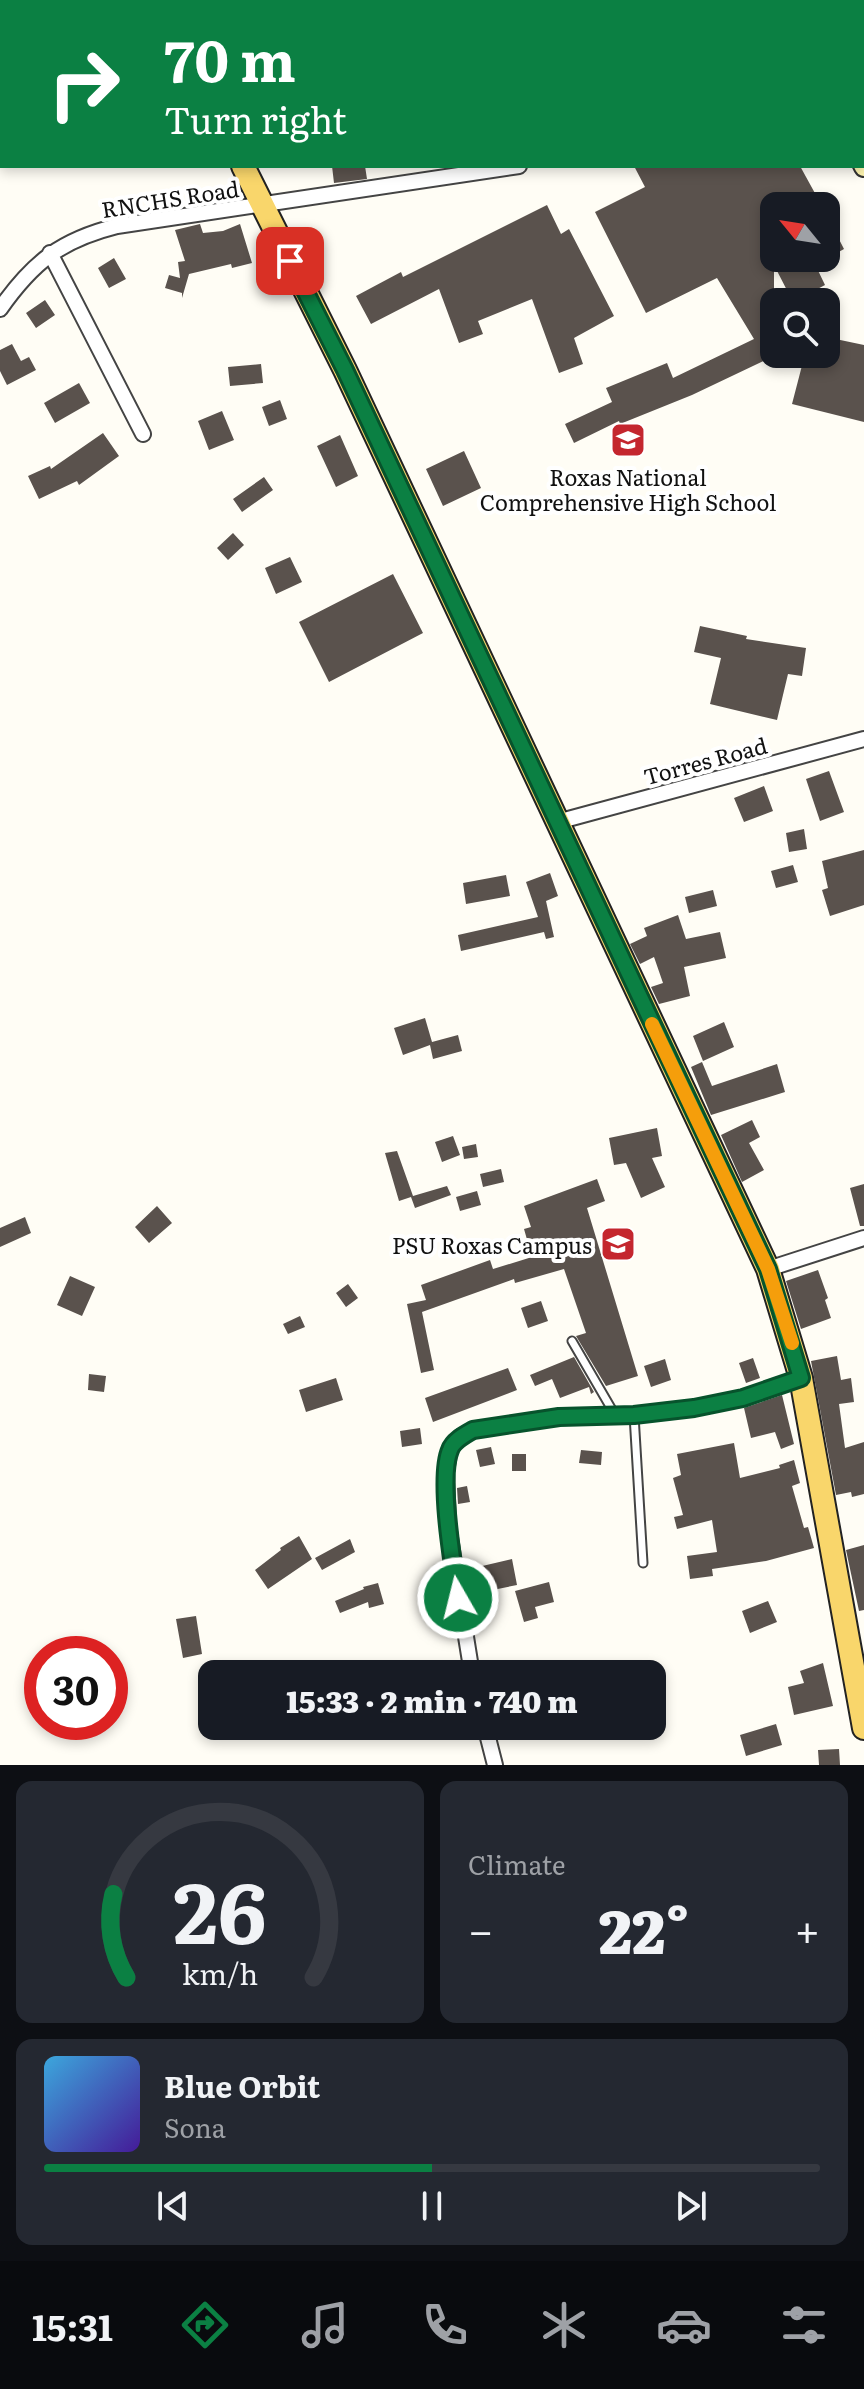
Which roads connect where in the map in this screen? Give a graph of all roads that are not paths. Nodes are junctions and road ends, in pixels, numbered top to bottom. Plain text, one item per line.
1 (244, 168) edge
2 (506, 168) edge
3 (263, 206) junction
4 (50, 253) junction
5 (0, 309) edge
6 (143, 434) dead end
7 (864, 739) edge
8 (557, 822) junction
9 (864, 1238) edge
10 (768, 1269) junction
11 (572, 1341) dead end
12 (801, 1378) junction
13 (615, 1415) junction
14 (634, 1415) junction
15 (643, 1563) dead end
16 (470, 1660) edge
17 (864, 1728) edge
18 (489, 1740) edge
19 (495, 1765) edge

1 - 3 main road
2 - 3 street, RNCHS Road
3 - 4 street, RNCHS Road
3 - 8 main road
4 - 5 street, RNCHS Road
4 - 6 street
7 - 8 street, Torres Road
8 - 10 main road
9 - 10 street
10 - 12 main road
11 - 13 lane
12 - 14 street
12 - 17 main road
13 - 14 street
13 - 16 street
14 - 15 lane
18 - 19 street

